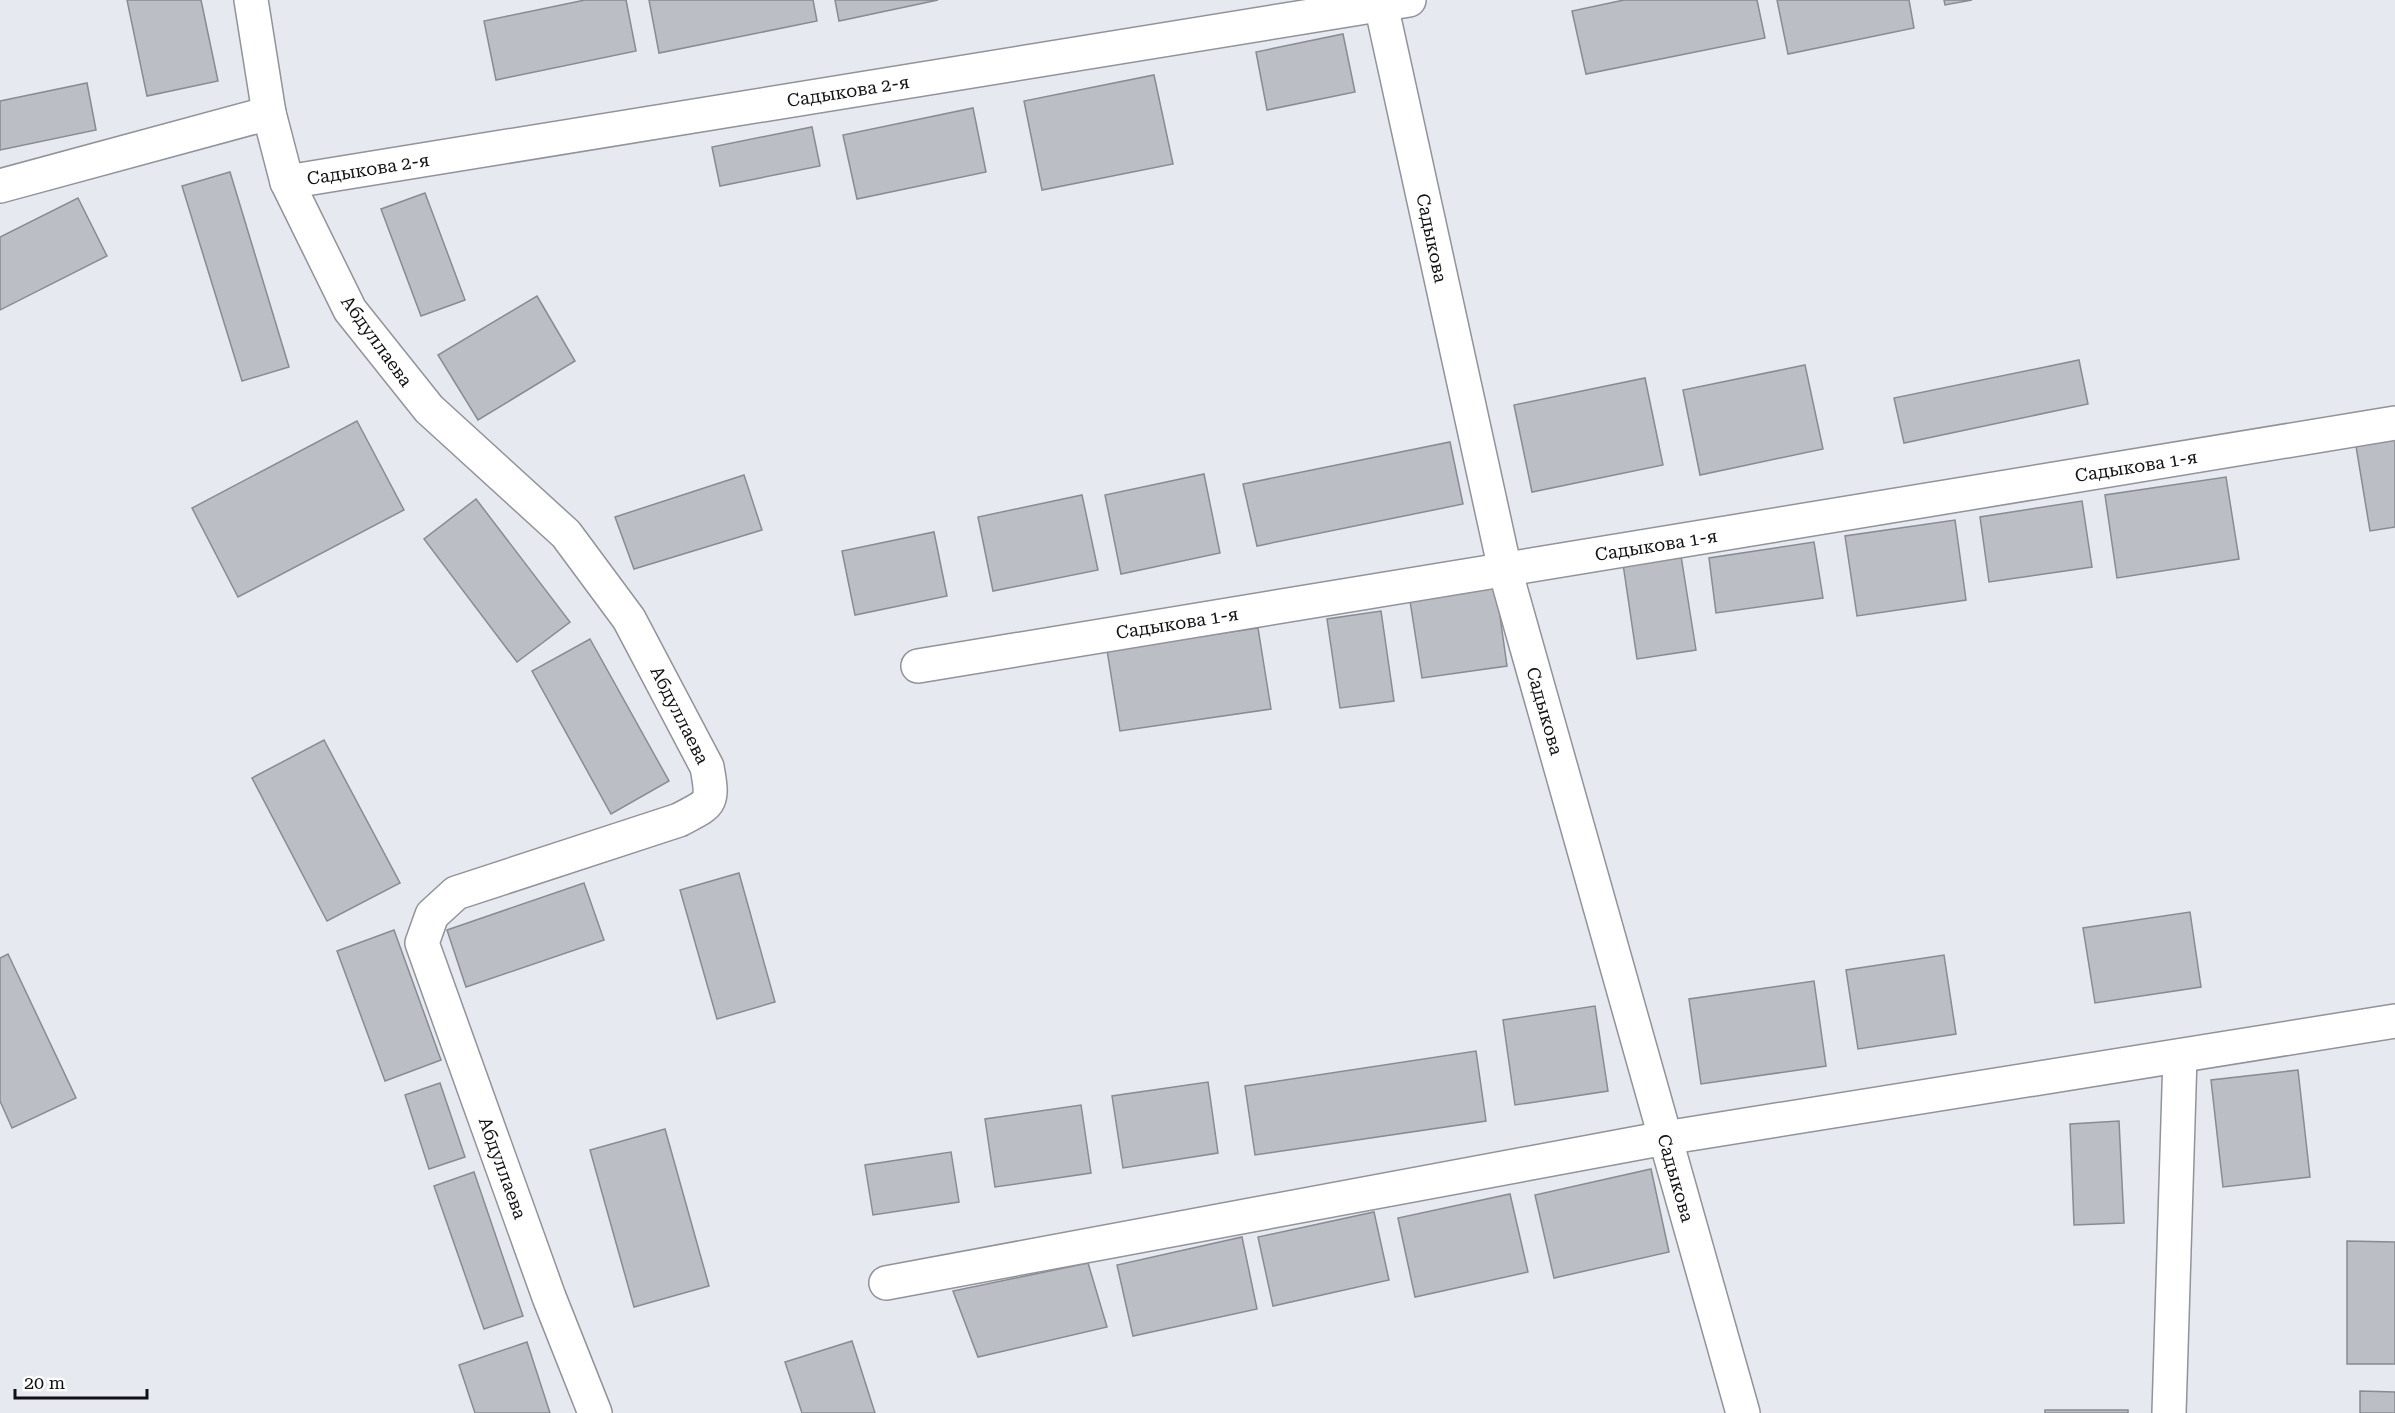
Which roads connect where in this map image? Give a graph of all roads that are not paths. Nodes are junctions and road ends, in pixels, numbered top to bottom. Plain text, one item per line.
1 (251, 0) edge
2 (1390, 1) edge
3 (268, 113) junction
4 (287, 182) junction
5 (0, 186) edge
6 (2395, 423) edge
7 (1505, 570) junction
8 (918, 666) dead end
9 (2395, 1021) edge
10 (2180, 1056) junction
11 (1665, 1138) junction
12 (886, 1283) dead end
13 (595, 1413) edge
14 (1743, 1413) edge
15 (2169, 1413) edge

1 - 3 street, Абдуллаева
2 - 4 street, Садыкова 2-я
2 - 7 street, Садыкова
3 - 4 street, Абдуллаева
3 - 5 street
4 - 13 street, Абдуллаева
6 - 7 street, Садыкова 1-я
7 - 8 street, Садыкова 1-я
7 - 11 street, Садыкова
9 - 10 street
10 - 11 street
10 - 15 street
11 - 12 street
11 - 14 street, Садыкова

